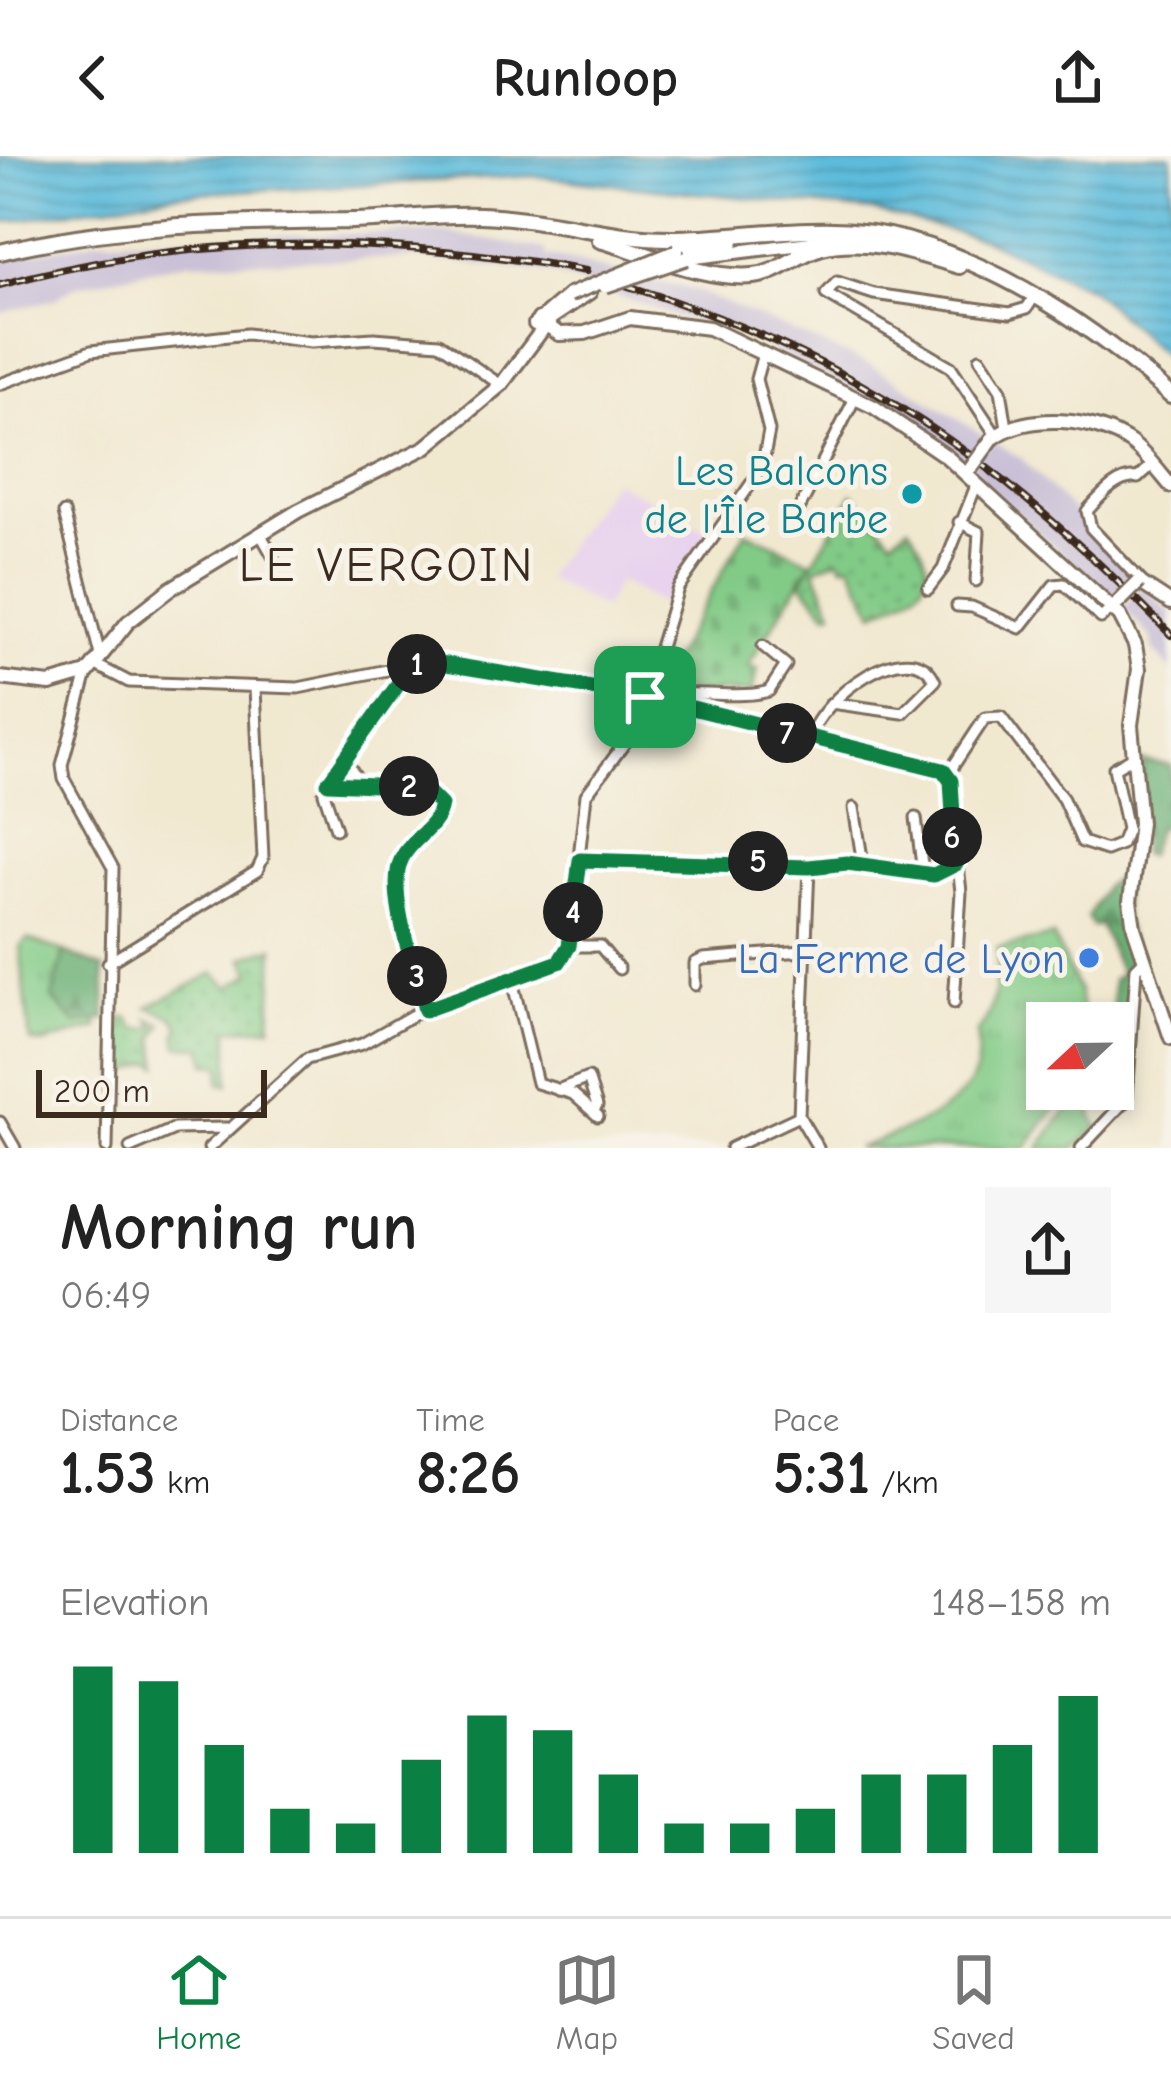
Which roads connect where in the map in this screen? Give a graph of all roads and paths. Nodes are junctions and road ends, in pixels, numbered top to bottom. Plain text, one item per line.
1 (417, 218) junction
2 (829, 228) junction
3 (624, 236) junction
4 (775, 236) junction
5 (801, 249) junction
6 (0, 253) edge
7 (682, 255) junction
8 (1018, 289) junction
9 (574, 296) junction
10 (1034, 297) junction
11 (545, 318) junction
12 (763, 354) junction
13 (980, 358) dead end
14 (498, 383) junction
15 (0, 384) edge
16 (1171, 396) edge
17 (855, 398) junction
18 (999, 434) junction
19 (1152, 465) junction
20 (971, 476) junction
21 (1171, 486) edge
22 (64, 514) dead end
23 (796, 515) dead end
24 (959, 522) junction
25 (262, 535) junction
26 (273, 557) dead end
27 (976, 581) dead end
28 (1141, 582) junction
29 (928, 590) dead end
30 (1171, 604) edge
31 (1115, 605) junction
32 (957, 606) dead end
33 (764, 646) dead end
34 (412, 665) junction
35 (95, 666) junction
36 (0, 678) edge
37 (255, 688) junction
38 (652, 698) junction
39 (831, 703) junction
40 (810, 739) junction
41 (1135, 756) junction
42 (345, 759) junction
43 (948, 774) junction
44 (359, 782) junction
45 (328, 783) junction
46 (854, 808) dead end
47 (336, 829) dead end
48 (904, 831) dead end
49 (580, 860) junction
50 (863, 864) junction
51 (956, 864) junction
52 (809, 867) junction
53 (923, 873) junction
54 (569, 946) junction
55 (803, 951) junction
56 (1144, 960) junction
57 (108, 964) junction
58 (620, 969) dead end
59 (512, 980) junction
60 (695, 985) dead end
61 (954, 1003) dead end
62 (425, 1010) junction
63 (1171, 1038) edge
64 (558, 1090) junction
65 (799, 1116) junction
66 (0, 1122) edge
67 (227, 1128) junction
68 (15, 1148) edge
69 (107, 1148) edge
70 (130, 1148) edge
71 (209, 1148) edge
72 (731, 1148) edge
73 (818, 1148) edge
74 (1081, 1148) edge

1 - 3 main road
1 - 5 main road
1 - 6 main road
2 - 3 main road
2 - 4 street
2 - 8 main road
3 - 7 street
4 - 5 street
4 - 7 street
5 - 7 street
5 - 8 main road
7 - 9 street, bridge
7 - 9 street, bridge
8 - 10 main road
9 - 11 street
10 - 16 main road
10 - 18 street
11 - 12 street
11 - 14 street
12 - 17 street
12 - 38 street
13 - 18 street
14 - 15 street
14 - 25 street
17 - 20 street
17 - 23 street
18 - 19 street
18 - 20 street, bridge
19 - 21 street
19 - 28 street
20 - 24 street
20 - 31 street
22 - 35 street
24 - 27 street
24 - 29 street
25 - 26 street
25 - 35 street
28 - 30 street
28 - 31 street, bridge
31 - 32 street
31 - 41 street
33 - 38 street
34 - 37 street
34 - 38 street
34 - 42 street
35 - 36 street
35 - 37 street
35 - 57 street
37 - 57 street
38 - 40 street
38 - 49 street
39 - 39 street
39 - 40 street
40 - 43 street
41 - 43 street
41 - 56 street
42 - 44 street
42 - 45 street
43 - 51 street
44 - 45 street
44 - 62 street
45 - 47 street
46 - 50 street
48 - 53 street
49 - 52 street
49 - 54 street
50 - 52 street
50 - 53 street
51 - 53 street
51 - 61 street
52 - 55 street
54 - 58 street
54 - 59 street
55 - 60 street
55 - 65 street
56 - 63 street
56 - 74 street
57 - 69 street
59 - 62 street
59 - 64 street
62 - 67 street
64 - 64 street
65 - 72 street
65 - 73 street
66 - 68 street
67 - 70 street
67 - 71 street

